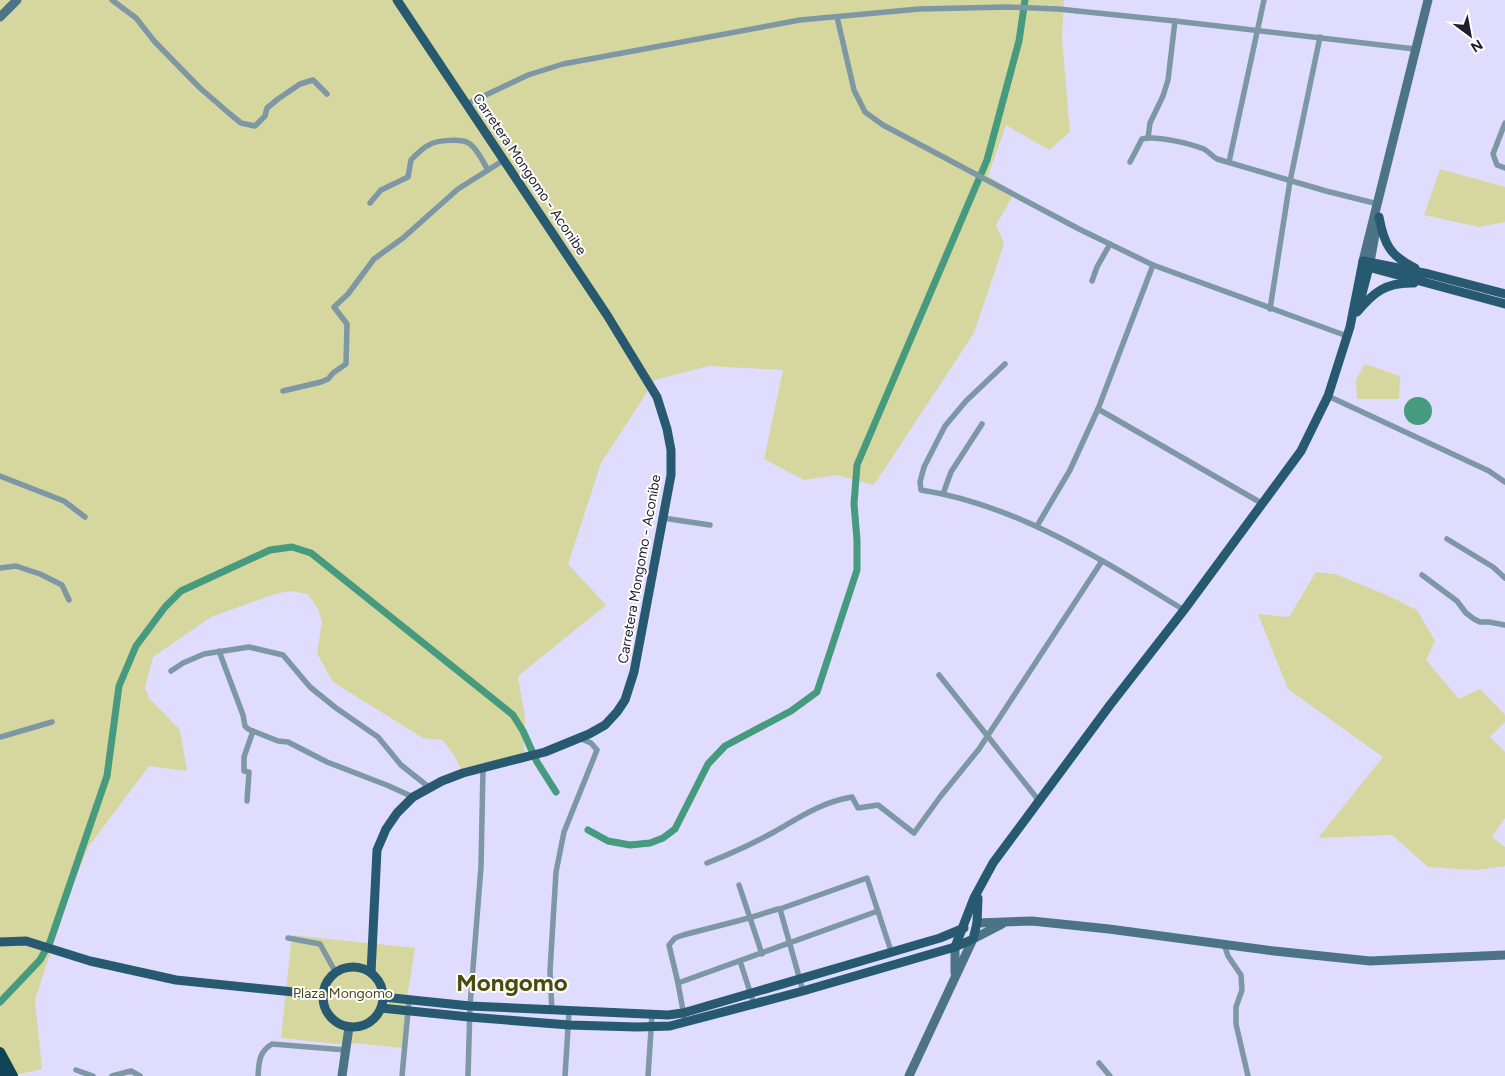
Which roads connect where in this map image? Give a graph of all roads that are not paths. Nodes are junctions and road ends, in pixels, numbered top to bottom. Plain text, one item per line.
1 (17, 0) edge
2 (112, 0) edge
3 (397, 0) edge
4 (1264, 0) edge
5 (1428, 0) edge
6 (0, 17) edge
7 (837, 17) junction
8 (1175, 21) junction
9 (1258, 31) junction
10 (1320, 37) junction
11 (1415, 49) junction
12 (327, 94) dead end
13 (467, 104) junction
14 (1505, 123) edge
15 (1148, 138) junction
16 (504, 160) junction
17 (1130, 162) dead end
18 (1229, 162) junction
19 (1505, 168) edge
20 (488, 170) junction
21 (1290, 181) junction
22 (370, 204) dead end
23 (1378, 204) junction
24 (1379, 217) junction
25 (1110, 244) junction
26 (1366, 264) junction
27 (1153, 265) junction
28 (1428, 278) junction
29 (1092, 280) dead end
30 (1505, 294) edge
31 (1505, 304) edge
32 (1270, 308) junction
33 (1357, 312) junction
34 (1349, 332) junction
35 (1005, 364) dead end
36 (283, 391) dead end
37 (1328, 396) junction
38 (1098, 409) junction
39 (982, 424) dead end
40 (0, 476) edge
41 (1504, 479) edge
42 (943, 494) junction
43 (1262, 504) junction
44 (85, 517) dead end
45 (663, 518) junction
46 (710, 525) dead end
47 (1037, 526) junction
48 (1447, 539) dead end
49 (1102, 561) junction
50 (0, 568) edge
51 (1422, 575) dead end
52 (1505, 578) edge
53 (69, 600) dead end
54 (1184, 610) junction
55 (1505, 624) edge
56 (219, 651) junction
57 (171, 671) dead end
58 (939, 675) dead end
59 (52, 722) dead end
60 (253, 731) junction
61 (0, 737) edge
62 (987, 737) junction
63 (579, 738) junction
64 (483, 769) junction
65 (430, 788) junction
66 (413, 797) junction
67 (247, 801) dead end
68 (1040, 802) junction
69 (707, 863) dead end
70 (739, 885) dead end
71 (980, 886) junction
72 (780, 909) junction
73 (878, 911) junction
74 (750, 918) junction
75 (977, 923) junction
76 (1006, 923) junction
77 (962, 928) junction
78 (288, 938) dead end
79 (974, 939) junction
80 (0, 942) edge
81 (790, 944) junction
82 (1224, 944) junction
83 (955, 947) junction
84 (371, 949) junction
85 (891, 951) junction
86 (762, 954) junction
87 (1505, 955) edge
88 (740, 961) junction
89 (361, 968) junction
90 (336, 973) junction
91 (371, 973) junction
92 (800, 978) junction
93 (955, 978) junction
94 (678, 983) junction
95 (803, 991) junction
96 (751, 993) junction
97 (323, 995) junction
98 (383, 997) junction
99 (409, 1000) junction
100 (754, 1004) junction
101 (470, 1006) junction
102 (381, 1008) junction
103 (408, 1011) junction
104 (552, 1011) junction
105 (569, 1012) junction
106 (683, 1013) junction
107 (652, 1015) junction
108 (469, 1017) junction
109 (686, 1023) junction
110 (569, 1024) junction
111 (349, 1027) junction
112 (651, 1027) junction
113 (346, 1050) junction
114 (0, 1052) edge
115 (1099, 1063) dead end
116 (0, 1068) edge
117 (76, 1070) dead end
118 (4, 1076) edge
119 (13, 1076) edge
120 (93, 1076) edge
121 (112, 1076) edge
122 (140, 1076) edge
123 (258, 1076) edge
124 (342, 1076) edge
125 (402, 1076) edge
126 (468, 1076) edge
127 (565, 1076) edge
128 (648, 1076) edge
129 (909, 1076) edge
130 (1110, 1076) edge
131 (1248, 1076) edge

1 - 6 street
2 - 12 street
3 - 13 main road, Carretera Mongomo - Aconibe
4 - 9 street
5 - 11 street
7 - 8 street
7 - 13 street
7 - 25 street
8 - 9 street
8 - 15 street
9 - 10 street
9 - 18 street
10 - 11 street
10 - 21 street
11 - 23 street
13 - 16 main road, Carretera Mongomo - Aconibe
14 - 19 street
15 - 17 street
15 - 18 street
16 - 20 street
16 - 45 main road, Carretera Mongomo - Aconibe
18 - 21 street
20 - 22 street
20 - 36 street
21 - 23 street
21 - 32 street
23 - 24 street
23 - 26 street
24 - 26 street
24 - 28 main road
25 - 27 street
25 - 29 street
26 - 28 main road
26 - 33 main road
26 - 34 main road
27 - 32 street
27 - 38 street
28 - 30 main road
28 - 31 main road
28 - 33 main road
32 - 34 street
33 - 34 main road
34 - 37 main road
35 - 42 street
37 - 41 street
37 - 43 main road
38 - 43 street
38 - 47 street
39 - 42 street
40 - 44 street
42 - 47 street
43 - 54 main road
45 - 46 street
45 - 63 main road, Carretera Mongomo - Aconibe
47 - 49 street
48 - 52 street
49 - 54 street
49 - 62 street
50 - 53 street
51 - 55 street
54 - 68 main road
56 - 57 street
56 - 60 street
56 - 65 street
58 - 62 street
59 - 61 street
60 - 66 street
60 - 67 street
62 - 68 street
62 - 69 street
63 - 64 main road, Carretera Mongomo - Aconibe
63 - 104 street
64 - 65 main road, Carretera Mongomo - Aconibe
64 - 101 street
65 - 66 main road, Carretera Mongomo - Aconibe
66 - 84 main road, Carretera Mongomo - Aconibe
68 - 71 main road
70 - 74 street
71 - 75 main road
71 - 77 main road
72 - 73 street
72 - 74 street
72 - 81 street
73 - 81 street
73 - 85 street
74 - 86 street
74 - 94 street
75 - 76 street
75 - 77 main road
75 - 79 main road
76 - 79 street
76 - 82 street
77 - 83 main road
77 - 85 main road
78 - 90 street
79 - 83 main road
79 - 93 street
80 - 97 main road
81 - 86 street
81 - 92 street
82 - 87 street
82 - 131 street
83 - 93 street
83 - 95 main road
84 - 89 main road, Carretera Mongomo - Aconibe
84 - 91 main road, Carretera Mongomo - Aconibe
85 - 92 main road
86 - 88 street
88 - 94 street
88 - 96 street
89 - 90 main road
89 - 91 main road
90 - 97 main road
91 - 98 main road
92 - 95 street
92 - 96 main road
93 - 129 street
94 - 106 street
95 - 100 main road
96 - 100 street
96 - 106 main road
97 - 111 main road
98 - 99 main road
98 - 102 main road
99 - 101 main road
99 - 103 street
100 - 109 main road
101 - 104 main road
101 - 108 street
102 - 103 main road
102 - 111 main road
103 - 108 main road
103 - 125 street
104 - 105 main road
105 - 107 main road
105 - 110 street
106 - 107 main road
106 - 109 street
107 - 112 street
108 - 110 main road
108 - 126 street
109 - 112 main road
110 - 112 main road
110 - 127 street
111 - 113 street
112 - 128 street
113 - 123 street
113 - 124 street
114 - 119 highway
115 - 130 street
116 - 118 highway
117 - 120 street
121 - 122 street

